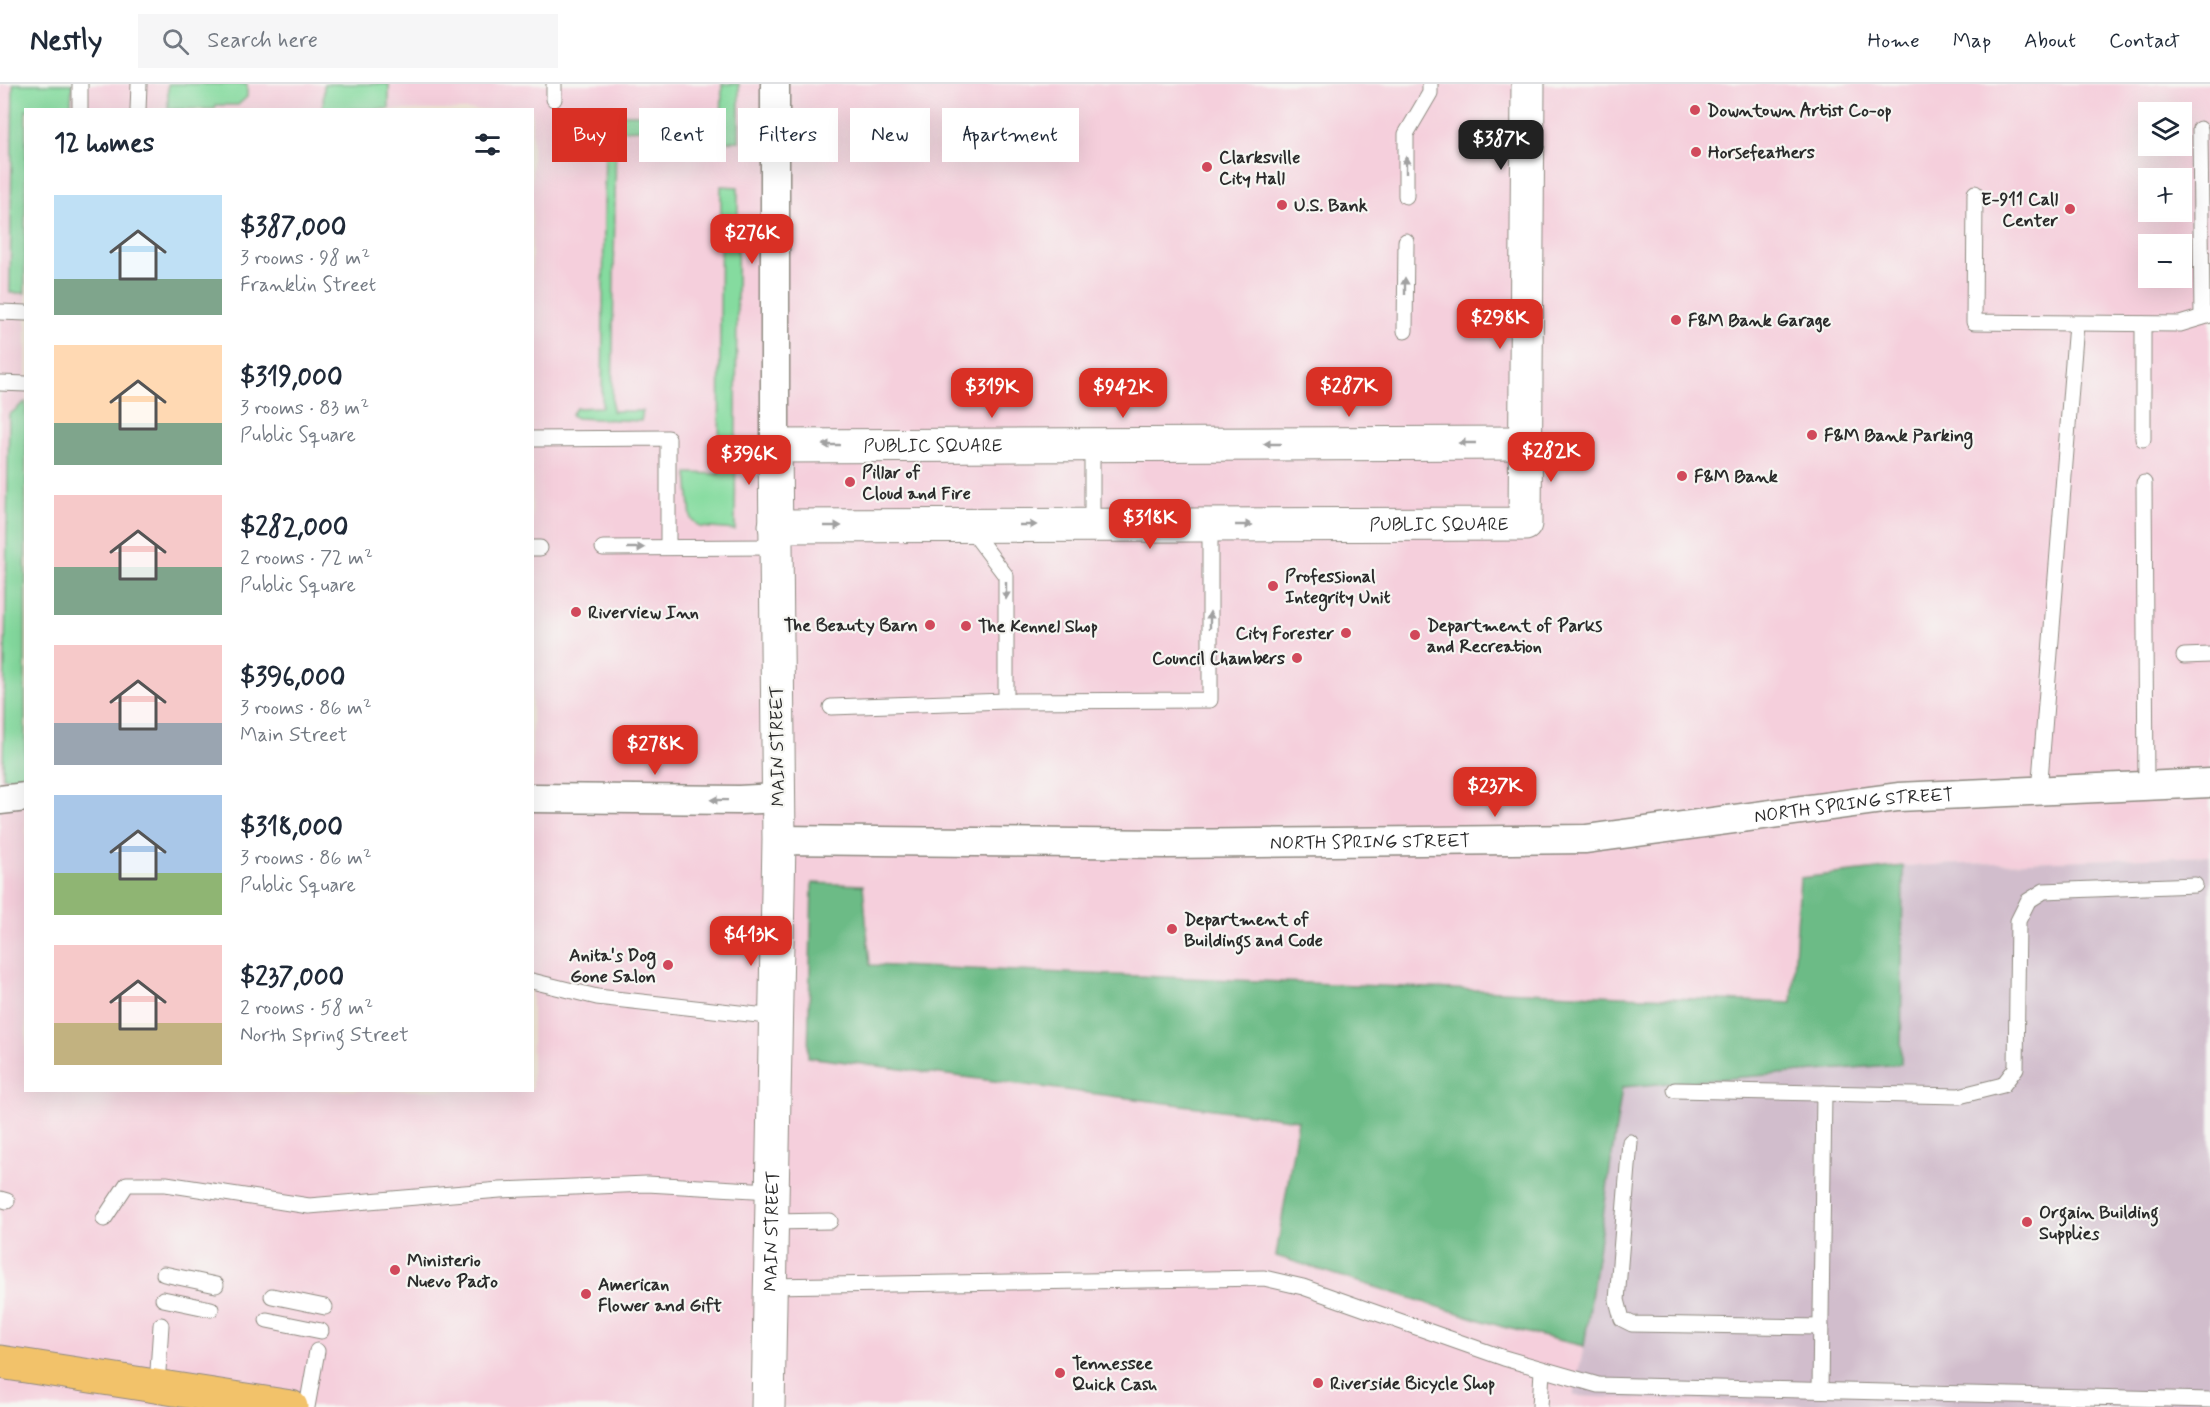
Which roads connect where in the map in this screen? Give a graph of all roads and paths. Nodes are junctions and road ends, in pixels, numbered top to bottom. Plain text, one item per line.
1 (80, 84) edge
2 (139, 84) edge
3 (775, 84) edge
4 (1430, 84) edge
5 (1528, 84) edge
6 (80, 108) edge
7 (138, 108) edge
8 (2200, 129) dead end
9 (1975, 193) dead end
10 (1406, 196) dead end
11 (1406, 240) dead end
12 (0, 312) edge
13 (24, 313) edge
14 (2206, 316) edge
15 (2076, 324) junction
16 (2143, 324) junction
17 (1405, 331) dead end
18 (0, 383) edge
19 (24, 384) edge
20 (534, 439) edge
21 (2143, 439) dead end
22 (1525, 443) junction
23 (1092, 444) junction
24 (775, 446) junction
25 (2144, 483) dead end
26 (967, 525) junction
27 (1092, 525) junction
28 (1210, 525) junction
29 (775, 537) junction
30 (668, 547) junction
31 (603, 548) dead end
32 (2184, 656) dead end
33 (2210, 656) edge
34 (1006, 701) junction
35 (831, 707) dead end
36 (2210, 783) edge
37 (2146, 787) junction
38 (2039, 792) junction
39 (24, 797) edge
40 (534, 798) edge
41 (778, 798) junction
42 (0, 800) edge
43 (779, 840) junction
44 (2195, 885) dead end
45 (534, 981) edge
46 (776, 1017) junction
47 (1675, 1090) dead end
48 (1824, 1093) junction
49 (1630, 1142) dead end
50 (772, 1206) junction
51 (104, 1219) dead end
52 (830, 1221) dead end
53 (164, 1274) dead end
54 (216, 1285) dead end
55 (770, 1286) junction
56 (272, 1296) dead end
57 (163, 1299) dead end
58 (325, 1307) dead end
59 (211, 1309) dead end
60 (267, 1320) dead end
61 (161, 1324) dead end
62 (1821, 1327) junction
63 (321, 1331) dead end
64 (317, 1351) dead end
65 (0, 1362) edge
66 (1542, 1370) junction
67 (157, 1386) junction
68 (1820, 1390) junction
69 (2210, 1400) edge
70 (291, 1407) edge
71 (307, 1407) edge
72 (768, 1407) edge
73 (1540, 1407) edge

1 - 6 lane
2 - 7 lane
3 - 24 street, MAIN STREET
10 -> 4 lane
5 - 22 street
8 - 14 lane
9 - 15 lane
17 -> 11 lane
12 - 13 lane
14 - 16 lane
15 - 16 lane
15 - 38 lane
16 - 21 lane
18 - 19 lane
20 - 30 lane
22 -> 23 street, PUBLIC SQUARE
28 -> 22 street, PUBLIC SQUARE
23 -> 24 street, PUBLIC SQUARE
23 - 27 lane
24 - 29 street, MAIN STREET
25 - 37 lane
26 -> 27 street, PUBLIC SQUARE
29 -> 26 street, PUBLIC SQUARE
26 -> 34 lane
27 - 28 street, PUBLIC SQUARE
34 -> 28 lane
29 - 30 lane
29 - 41 street, MAIN STREET
31 -> 30 lane
32 - 33 lane
34 - 35 lane
36 - 37 street, NORTH SPRING STREET
37 - 38 street, NORTH SPRING STREET
38 - 43 street, NORTH SPRING STREET
39 - 42 street
41 -> 40 street
41 - 43 street, MAIN STREET
43 - 46 street, MAIN STREET
44 - 48 lane
45 - 46 lane
46 - 50 street, MAIN STREET
47 - 48 lane
48 - 62 lane
49 - 62 lane
50 - 51 lane
50 - 52 lane
50 - 55 street, MAIN STREET
53 - 54 lane
55 - 66 lane
55 - 72 street, MAIN STREET
56 - 58 lane
57 - 59 lane
60 - 63 lane
61 - 67 lane
62 - 68 lane
64 - 71 lane
65 - 67 highway
66 - 68 lane
66 - 73 lane
67 - 70 highway
68 - 69 lane

